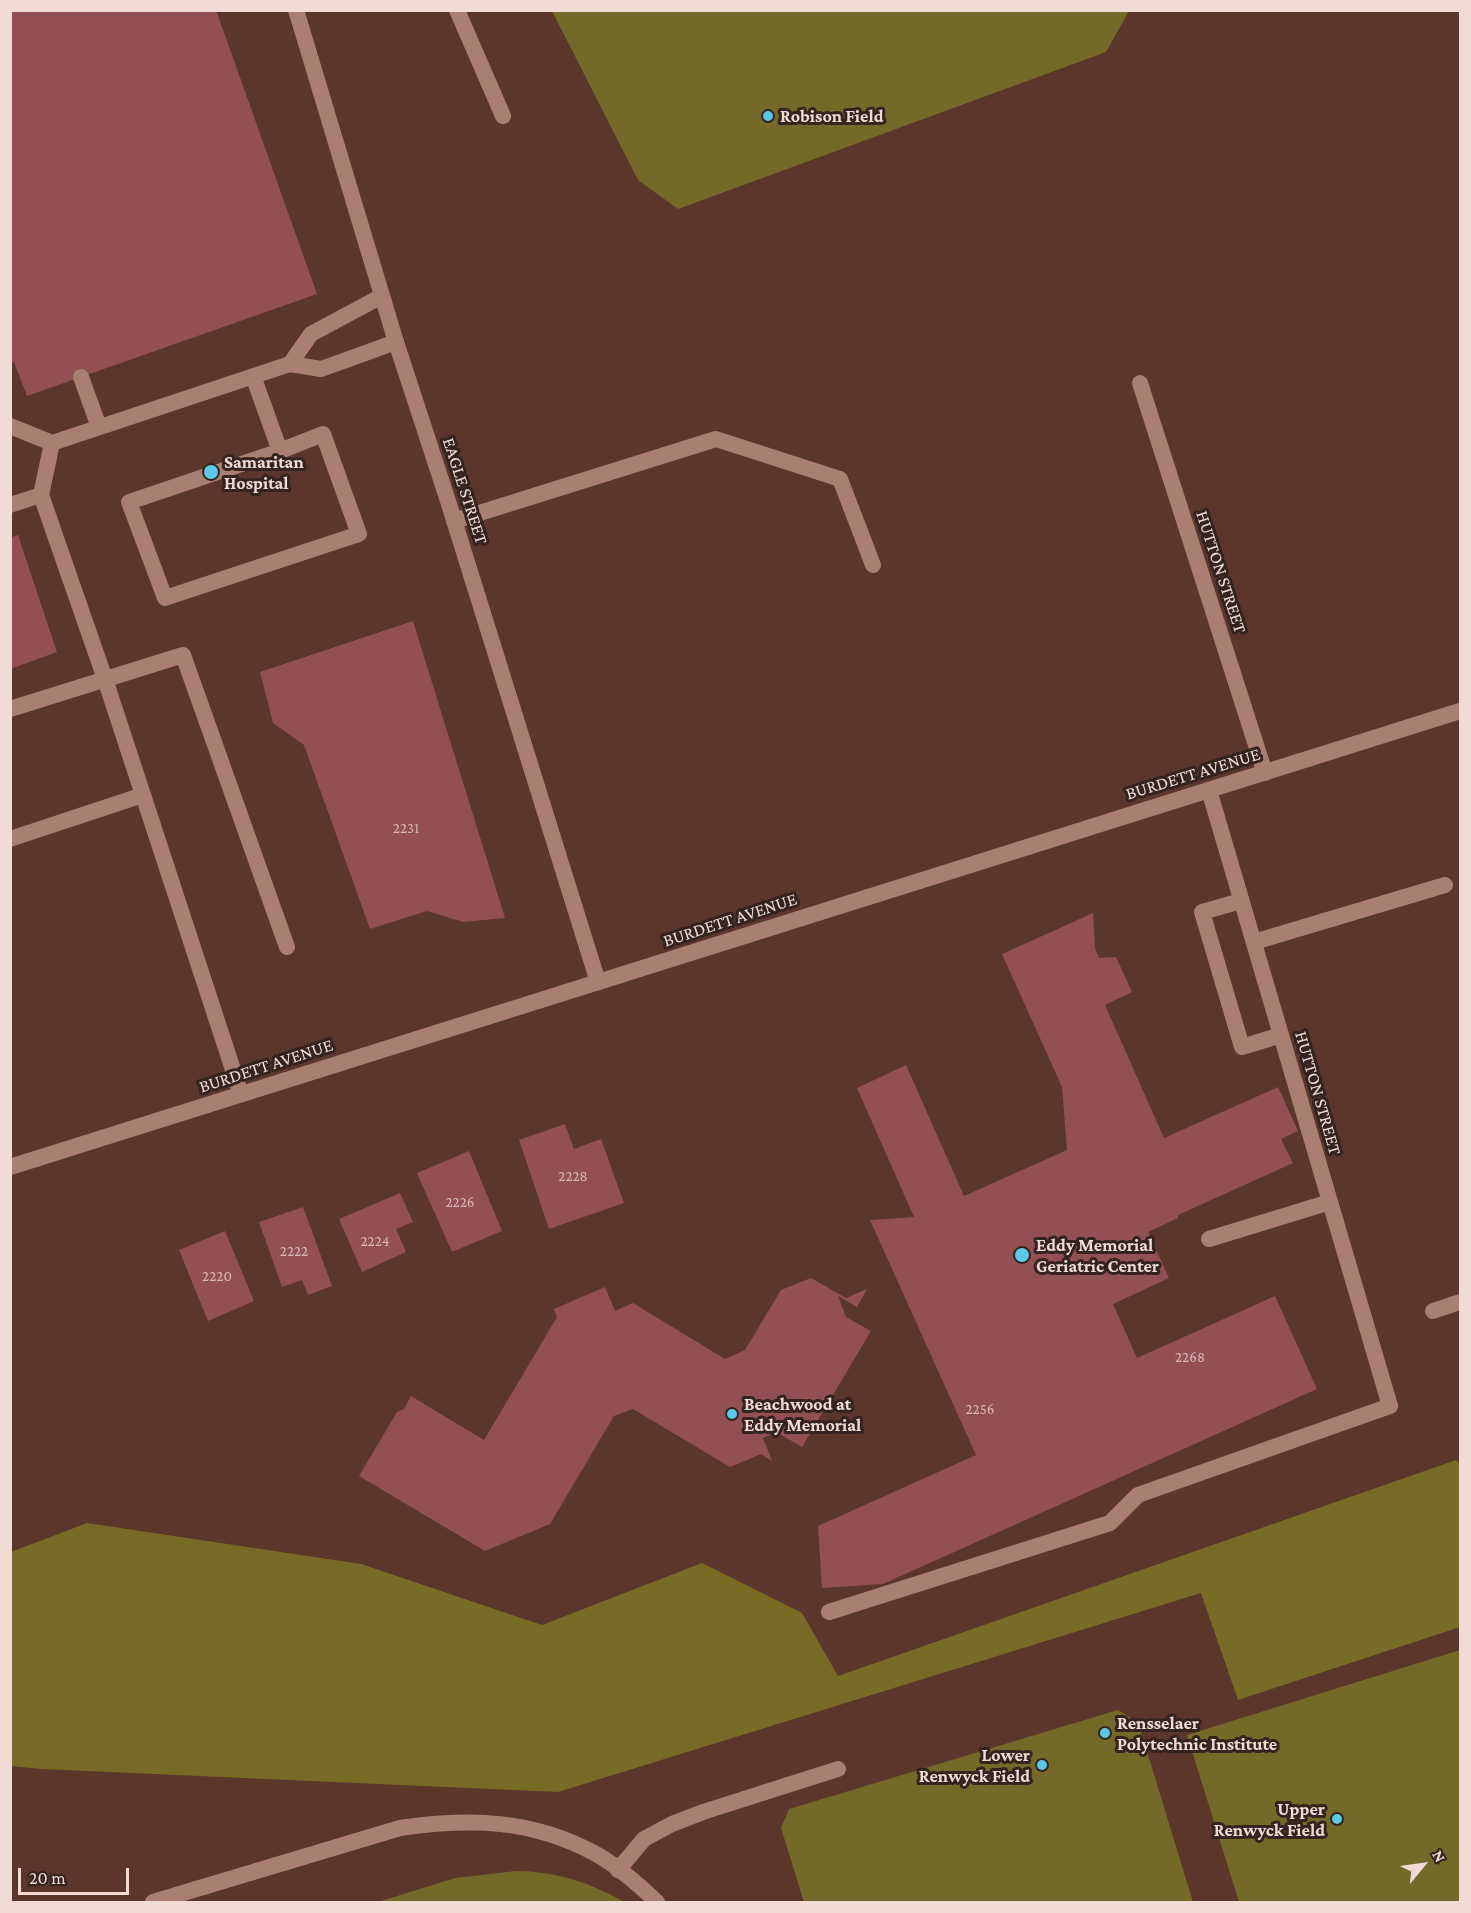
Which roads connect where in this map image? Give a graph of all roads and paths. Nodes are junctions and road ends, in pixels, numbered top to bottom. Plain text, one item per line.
1 (296, 10) edge
2 (457, 10) edge
3 (503, 116) dead end
4 (382, 296) junction
5 (396, 342) junction
6 (290, 364) junction
7 (253, 376) junction
8 (81, 377) dead end
9 (1140, 383) dead end
10 (10, 426) edge
11 (99, 427) junction
12 (52, 443) junction
13 (280, 451) junction
14 (41, 495) junction
15 (10, 504) edge
16 (454, 521) junction
17 (873, 566) dead end
18 (105, 679) junction
19 (10, 709) edge
20 (1461, 711) edge
21 (1265, 772) junction
22 (1209, 790) junction
23 (143, 795) junction
24 (10, 840) edge
25 (1446, 885) dead end
26 (1241, 901) junction
27 (1254, 942) junction
28 (287, 947) dead end
29 (597, 982) junction
30 (1281, 1035) junction
31 (241, 1094) junction
32 (10, 1167) edge
33 (1330, 1202) junction
34 (1209, 1239) dead end
35 (1461, 1302) edge
36 (1434, 1311) dead end
37 (829, 1612) dead end
38 (838, 1769) dead end
39 (618, 1870) junction
40 (153, 1902) edge
41 (657, 1902) edge

1 - 4 street, EAGLE STREET
2 - 3 street
4 - 5 street, EAGLE STREET
4 - 6 street
5 - 6 street
5 - 16 street, EAGLE STREET
6 - 7 street
7 - 11 street
7 - 13 street
8 - 11 street
9 - 21 street, HUTTON STREET
10 - 12 street
11 - 12 street
12 - 14 street
13 - 13 street
14 - 15 street
14 - 18 street
16 - 17 street
16 - 29 street, EAGLE STREET
18 - 19 street
18 - 23 street
18 - 28 street
20 - 21 street, BURDETT AVENUE
21 - 22 street, BURDETT AVENUE
22 - 26 street, HUTTON STREET
22 - 29 street, BURDETT AVENUE
23 - 24 street
23 - 31 street
25 - 27 street
26 - 27 street, HUTTON STREET
26 - 30 street
27 - 30 street, HUTTON STREET
29 - 31 street, BURDETT AVENUE
30 - 33 street, HUTTON STREET
31 - 32 street, BURDETT AVENUE
33 - 34 street
33 - 37 street, HUTTON STREET
35 - 36 street
38 - 39 street
39 - 40 street
39 - 41 street

